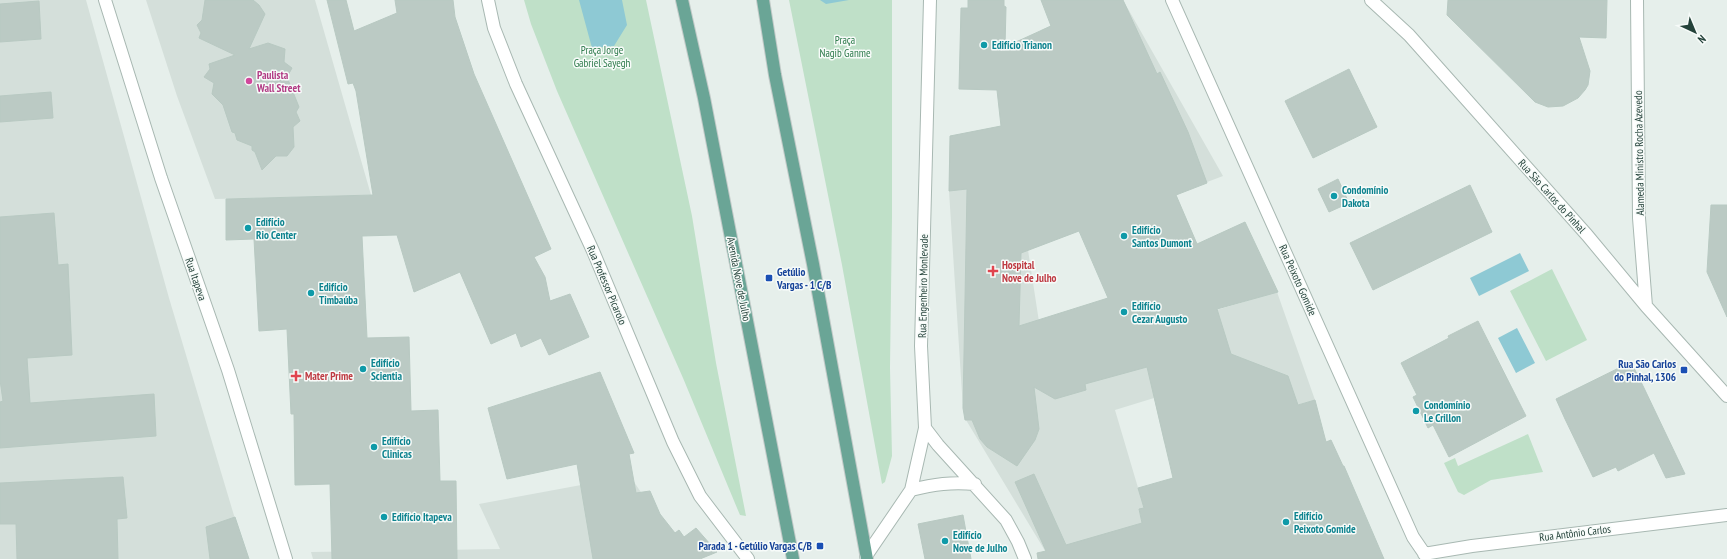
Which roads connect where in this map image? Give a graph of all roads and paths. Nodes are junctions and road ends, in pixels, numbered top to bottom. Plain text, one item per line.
1 (105, 0) edge
2 (488, 0) edge
3 (682, 0) edge
4 (763, 0) edge
5 (930, 0) edge
6 (1172, 0) edge
7 (1371, 0) edge
8 (1637, 0) edge
9 (1646, 306) junction
10 (1727, 396) edge
11 (926, 428) junction
12 (975, 484) junction
13 (911, 490) junction
14 (1727, 515) edge
15 (1426, 556) edge
16 (867, 558) edge
17 (286, 559) edge
18 (748, 559) edge
19 (793, 559) edge
20 (1025, 559) edge

1 - 17 street, Rua Itapeva
2 - 18 street, Rua Professor Picarolo
3 - 19 main road, Avenida Nove de Julho
4 - 16 main road
5 - 11 street, Rua Engenheiro Monlevade
6 - 15 street, Rua Peixoto Gomide
7 - 9 street, Rua São Carlos do Pinhal
8 - 9 street, Alameda Ministro Rocha Azevedo
9 - 10 street, Rua São Carlos do Pinhal
11 - 12 street
11 - 13 street, Rua Engenheiro Monlevade
12 - 13 street
12 - 20 street
13 - 16 street, Rua Engenheiro Monlevade
14 - 15 street, Rua Antônio Carlos

